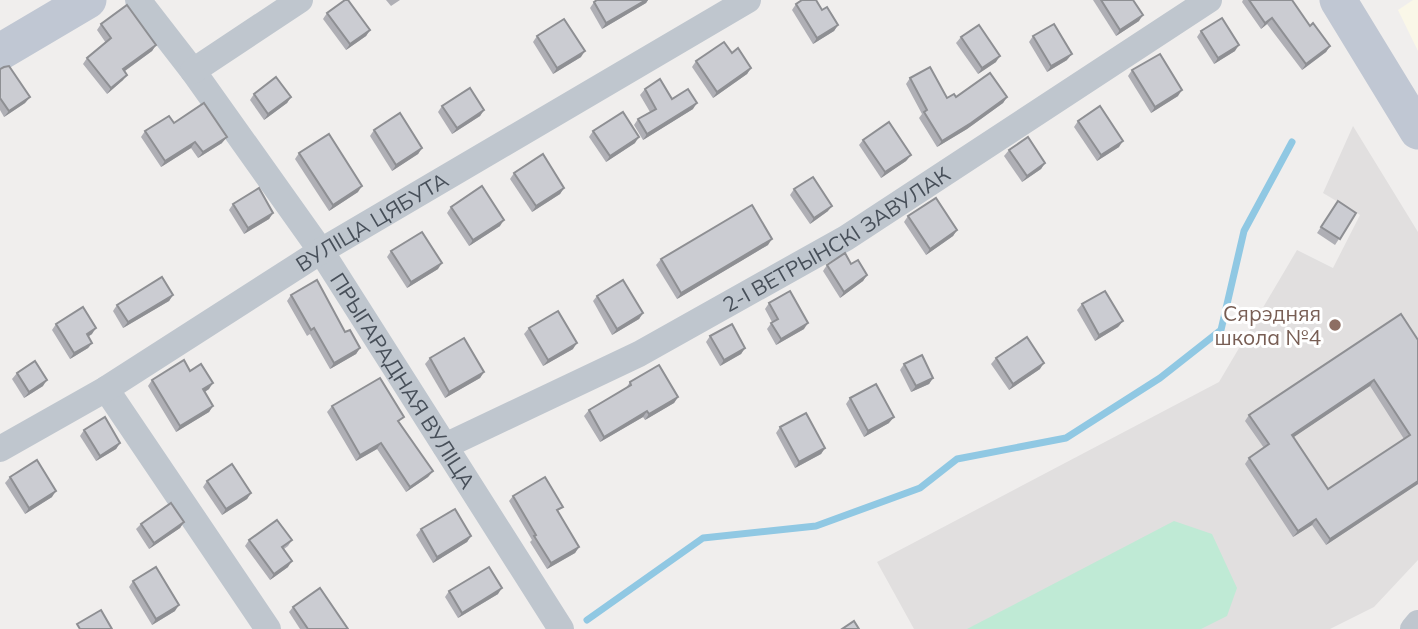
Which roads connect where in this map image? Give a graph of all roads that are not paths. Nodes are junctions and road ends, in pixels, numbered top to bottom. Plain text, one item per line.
1 (88, 0) edge
2 (138, 0) edge
3 (300, 0) edge
4 (748, 0) edge
5 (1209, 0) edge
6 (1338, 0) edge
7 (0, 52) edge
8 (193, 71) junction
9 (1418, 131) edge
10 (321, 251) junction
11 (106, 388) junction
12 (444, 446) junction
13 (0, 449) edge
14 (1418, 623) edge
15 (268, 629) edge
16 (561, 629) edge
17 (1413, 629) edge

1 - 7 main road
2 - 8 street, ПРЫГАРАДНАЯ ВУЛІЦА
3 - 8 street
4 - 10 street, ВУЛІЦА ЦЯБУТА
5 - 12 street, 2-І ВЕТРЫНСКІ ЗАВУЛАК
6 - 9 main road
8 - 10 street, ПРЫГАРАДНАЯ ВУЛІЦА
10 - 11 street, ВУЛІЦА ЦЯБУТА
10 - 12 street, ПРЫГАРАДНАЯ ВУЛІЦА
11 - 13 street, ВУЛІЦА ЦЯБУТА
11 - 15 street
12 - 16 street, ПРЫГАРАДНАЯ ВУЛІЦА
14 - 17 street

